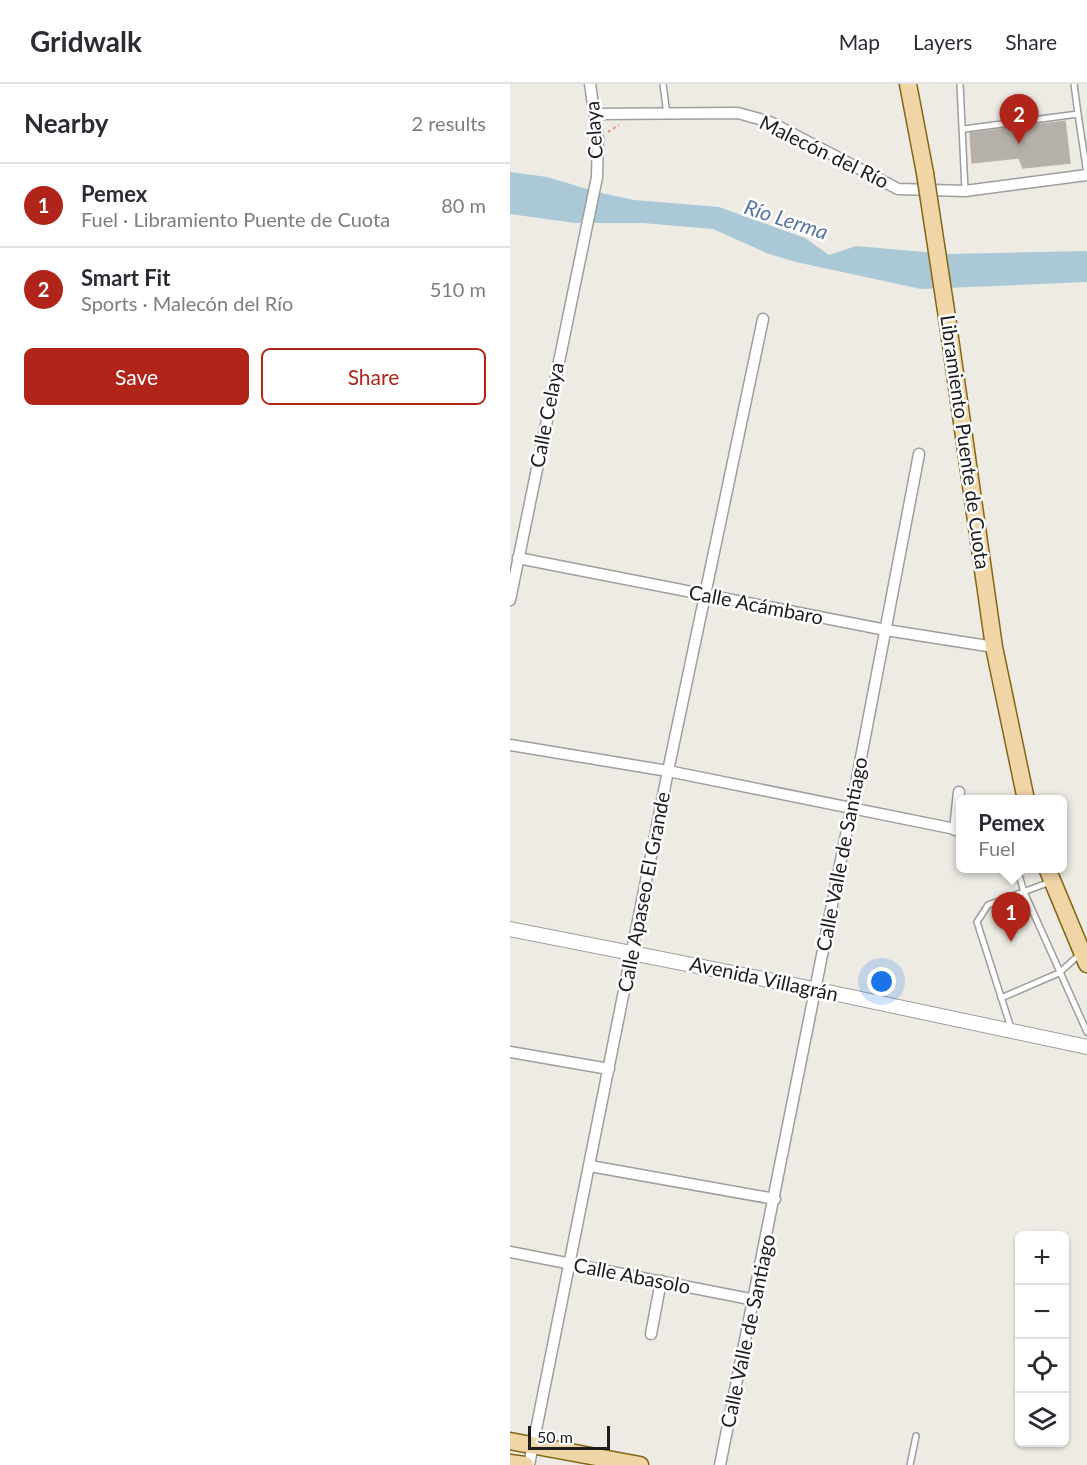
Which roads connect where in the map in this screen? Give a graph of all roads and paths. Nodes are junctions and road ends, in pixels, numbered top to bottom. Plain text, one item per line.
1 (590, 84) edge
2 (663, 84) edge
3 (908, 84) edge
4 (960, 84) edge
5 (1074, 84) edge
6 (596, 114) junction
7 (1078, 114) junction
8 (667, 116) junction
9 (964, 129) junction
10 (1085, 148) edge
11 (1087, 175) edge
12 (964, 191) junction
13 (585, 230) joint
14 (763, 319) dead end
15 (919, 454) dead end
16 (518, 558) junction
17 (513, 569) edge
18 (706, 595) junction
19 (510, 600) edge
20 (886, 630) junction
21 (994, 647) junction
22 (510, 745) edge
23 (668, 771) junction
24 (959, 792) dead end
25 (959, 795) edge
26 (1025, 795) edge
27 (851, 810) junction
28 (956, 830) edge
29 (1018, 873) edge
30 (1049, 875) edge
31 (1024, 892) junction
32 (510, 929) edge
33 (633, 952) junction
34 (1084, 958) edge
35 (1059, 973) junction
36 (814, 989) junction
37 (1001, 998) junction
38 (1012, 1031) junction
39 (1087, 1032) edge
40 (1087, 1047) edge
41 (510, 1052) edge
42 (609, 1069) junction
43 (590, 1166) junction
44 (774, 1199) junction
45 (510, 1252) edge
46 (569, 1263) junction
47 (661, 1281) junction
48 (755, 1300) junction
49 (651, 1334) dead end
50 (916, 1436) dead end
51 (510, 1441) edge
52 (533, 1445) junction
53 (510, 1463) edge
54 (527, 1465) edge
55 (640, 1465) edge
56 (720, 1465) edge
57 (910, 1465) edge

1 - 6 street, Celaya
2 - 8 lane
3 - 21 main road, Libramiento Puente de Cuota, bridge
4 - 9 lane
5 - 7 lane
6 - 8 street, Malecón del Río
6 - 13 street, Celaya
7 - 9 lane
7 - 10 lane
8 - 12 street, Malecón del Río
9 - 12 lane
10 - 11 lane
11 - 12 street, Malecón del Río
13 - 16 street, Calle Celaya
14 - 18 street, Calle Apaseo El Grande
15 - 20 street, Calle Valle de Santiago
16 - 17 street, Calle Celaya
16 - 18 street, Calle Acámbaro
17 - 19 street, Calle Celaya
18 - 20 street, Calle Acámbaro
18 - 23 street, Calle Apaseo El Grande
20 - 21 street, Calle Acámbaro
20 - 27 street, Calle Valle de Santiago
21 - 26 main road, Libramiento Puente de Cuota
22 - 23 street
23 - 27 street
23 - 33 street, Calle Apaseo El Grande
24 - 25 street
27 - 28 street
27 - 36 street, Calle Valle de Santiago
29 - 31 lane
30 - 31 lane
30 - 34 main road
31 - 35 lane
31 - 37 lane
32 - 33 street, Avenida Villagrán
33 - 36 street, Avenida Villagrán
33 - 42 street, Calle Apaseo El Grande
34 - 35 lane
35 - 37 lane
35 - 39 lane
36 - 38 street, Avenida Villagrán
36 - 44 street, Calle Valle de Santiago
37 - 38 lane
38 - 40 street, Avenida Villagrán
41 - 42 street
42 - 43 street, Calle Apaseo El Grande
43 - 44 street
43 - 46 street, Calle Apaseo El Grande
44 - 48 street, Calle Valle de Santiago
45 - 46 street, Calle Abasolo
46 - 47 street, Calle Abasolo
46 - 52 street, Calle Apaseo El Grande
47 - 48 street, Calle Abasolo
47 - 49 street
48 - 56 street, Calle Valle de Santiago
50 - 57 lane
51 - 52 main road
52 - 54 street, Calle Apaseo El Grande
52 - 55 main road
53 - 54 main road

